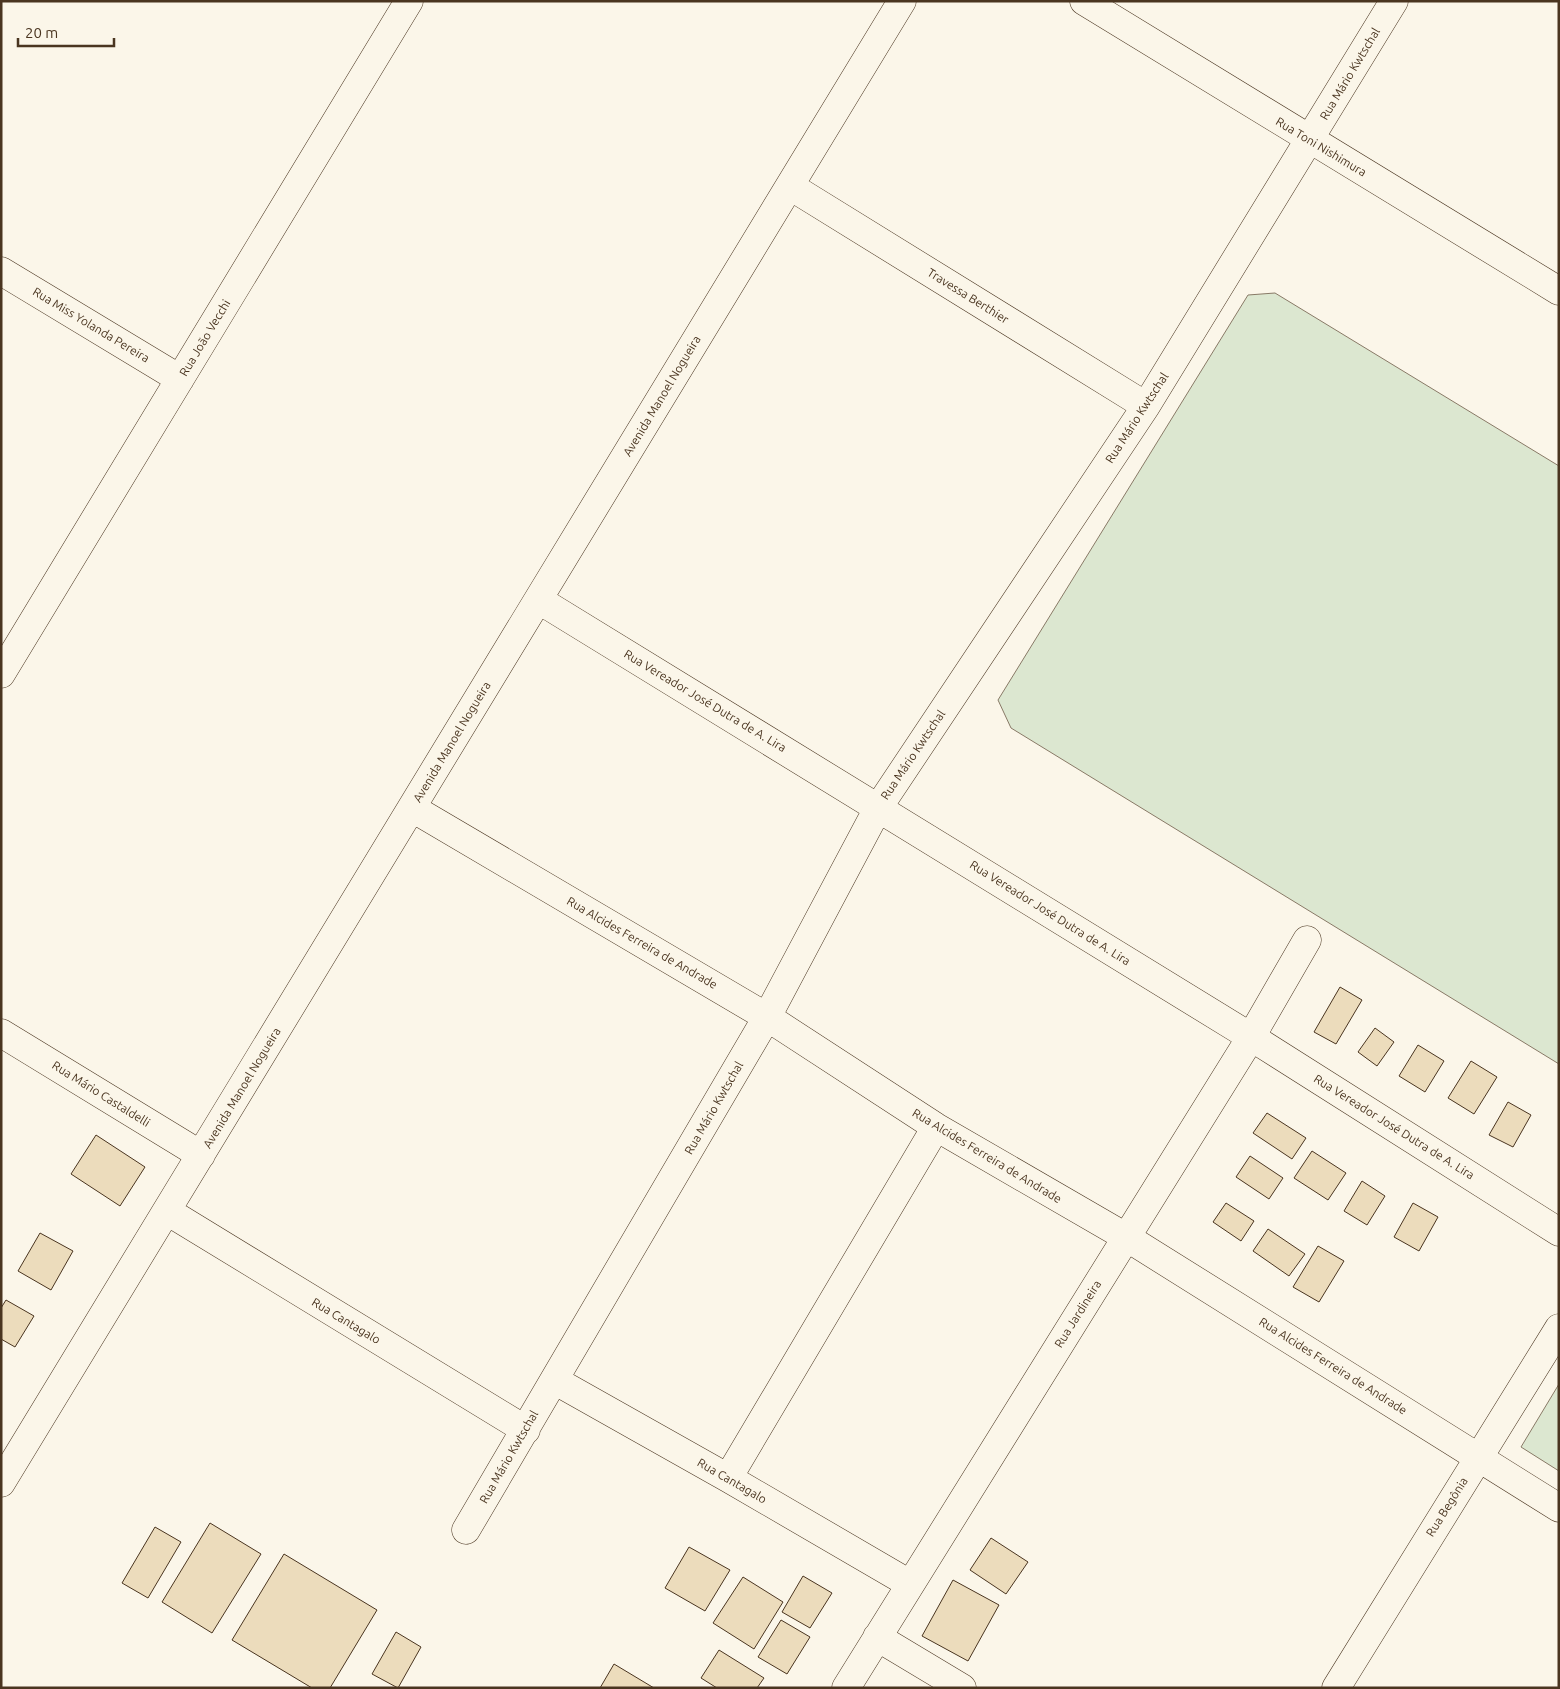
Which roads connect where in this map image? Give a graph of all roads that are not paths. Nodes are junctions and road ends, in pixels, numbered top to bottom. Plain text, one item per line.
1 (409, 1) edge
2 (902, 1) edge
3 (1084, 1) edge
4 (1394, 1) edge
5 (1310, 140) junction
6 (790, 186) junction
7 (1, 271) edge
8 (1559, 291) edge
9 (180, 379) junction
10 (1146, 406) junction
11 (538, 600) junction
12 (1, 674) edge
13 (412, 808) junction
14 (878, 808) junction
15 (1308, 940) dead end
16 (767, 1017) junction
17 (1, 1033) edge
18 (1252, 1037) junction
19 (936, 1127) junction
20 (201, 1155) junction
21 (167, 1211) junction
22 (1559, 1232) edge
23 (1126, 1237) junction
24 (1559, 1328) edge
25 (554, 1380) junction
26 (526, 1430) junction
27 (1478, 1457) junction
28 (728, 1478) junction
29 (1, 1483) edge
30 (1559, 1508) edge
31 (466, 1530) dead end
32 (910, 1584) junction
33 (877, 1637) junction
34 (846, 1688) edge
35 (962, 1688) edge
36 (1336, 1688) edge

1 - 9 street, Rua João Vecchi
2 - 6 street, Avenida Manoel Nogueira
3 - 5 street, Rua Toni Nishimura
4 - 5 street, Rua Mário Kwtschal
5 - 8 street, Rua Toni Nishimura
5 - 10 street, Rua Mário Kwtschal
6 - 10 street, Travessa Berthier
6 - 11 street, Avenida Manoel Nogueira
7 - 9 street, Rua Miss Yolanda Pereira
9 - 12 street, Rua João Vecchi
10 - 14 street, Rua Mário Kwtschal
11 - 13 street, Avenida Manoel Nogueira
11 - 14 street, Rua Vereador José Dutra de A. Lira
13 - 16 street, Rua Alcides Ferreira de Andrade
13 - 20 street, Avenida Manoel Nogueira
14 - 16 street, Rua Mário Kwtschal
14 - 18 street, Rua Vereador José Dutra de A. Lira
15 - 18 street, Rua Jardineira
16 - 19 street, Rua Alcides Ferreira de Andrade
16 - 25 street, Rua Mário Kwtschal
17 - 20 street, Rua Mário Castaldelli
18 - 22 street, Rua Vereador José Dutra de A. Lira
18 - 23 street, Rua Jardineira
19 - 23 street, Rua Alcides Ferreira de Andrade
19 - 28 street
20 - 21 street, Avenida Manoel Nogueira
21 - 26 street, Rua Cantagalo
21 - 29 street, Avenida Manoel Nogueira
23 - 27 street, Rua Alcides Ferreira de Andrade
23 - 32 street, Rua Jardineira
24 - 27 street, Rua Begônia
25 - 26 street, Rua Mário Kwtschal
25 - 28 street, Rua Cantagalo
26 - 31 street, Rua Mário Kwtschal
27 - 30 street, Rua Alcides Ferreira de Andrade
27 - 36 street, Rua Begônia
28 - 32 street, Rua Cantagalo
32 - 33 street, Rua Jardineira
33 - 34 street, Rua Jardineira
33 - 35 street

